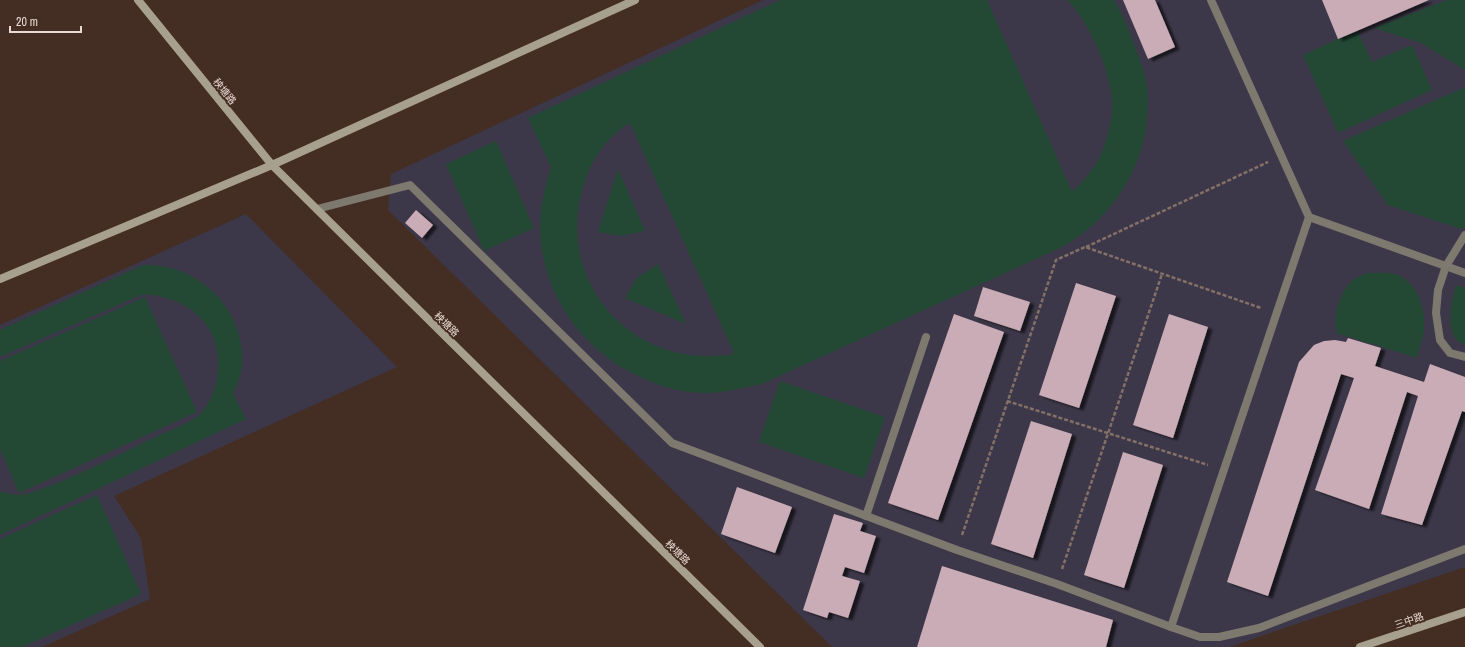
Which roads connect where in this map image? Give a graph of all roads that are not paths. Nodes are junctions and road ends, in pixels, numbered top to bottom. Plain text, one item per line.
1 (138, 0) edge
2 (635, 0) edge
3 (1211, 0) edge
4 (272, 165) junction
5 (318, 209) junction
6 (1310, 217) junction
7 (1465, 235) edge
8 (1446, 266) junction
9 (1465, 272) edge
10 (0, 279) edge
11 (926, 337) dead end
12 (1465, 357) edge
13 (866, 516) junction
14 (1465, 548) edge
15 (1465, 612) edge
16 (1171, 628) junction
17 (760, 647) edge
18 (1360, 647) edge

1 - 4 main road, 秧塘路
2 - 4 main road
3 - 6 lane
4 - 5 main road, 秧塘路
4 - 10 main road
5 - 13 lane
5 - 17 main road, 秧塘路
6 - 8 lane
6 - 16 lane
7 - 8 lane
8 - 9 lane
8 - 12 lane
11 - 13 lane
13 - 16 lane
14 - 16 lane
15 - 18 main road, 三中路

